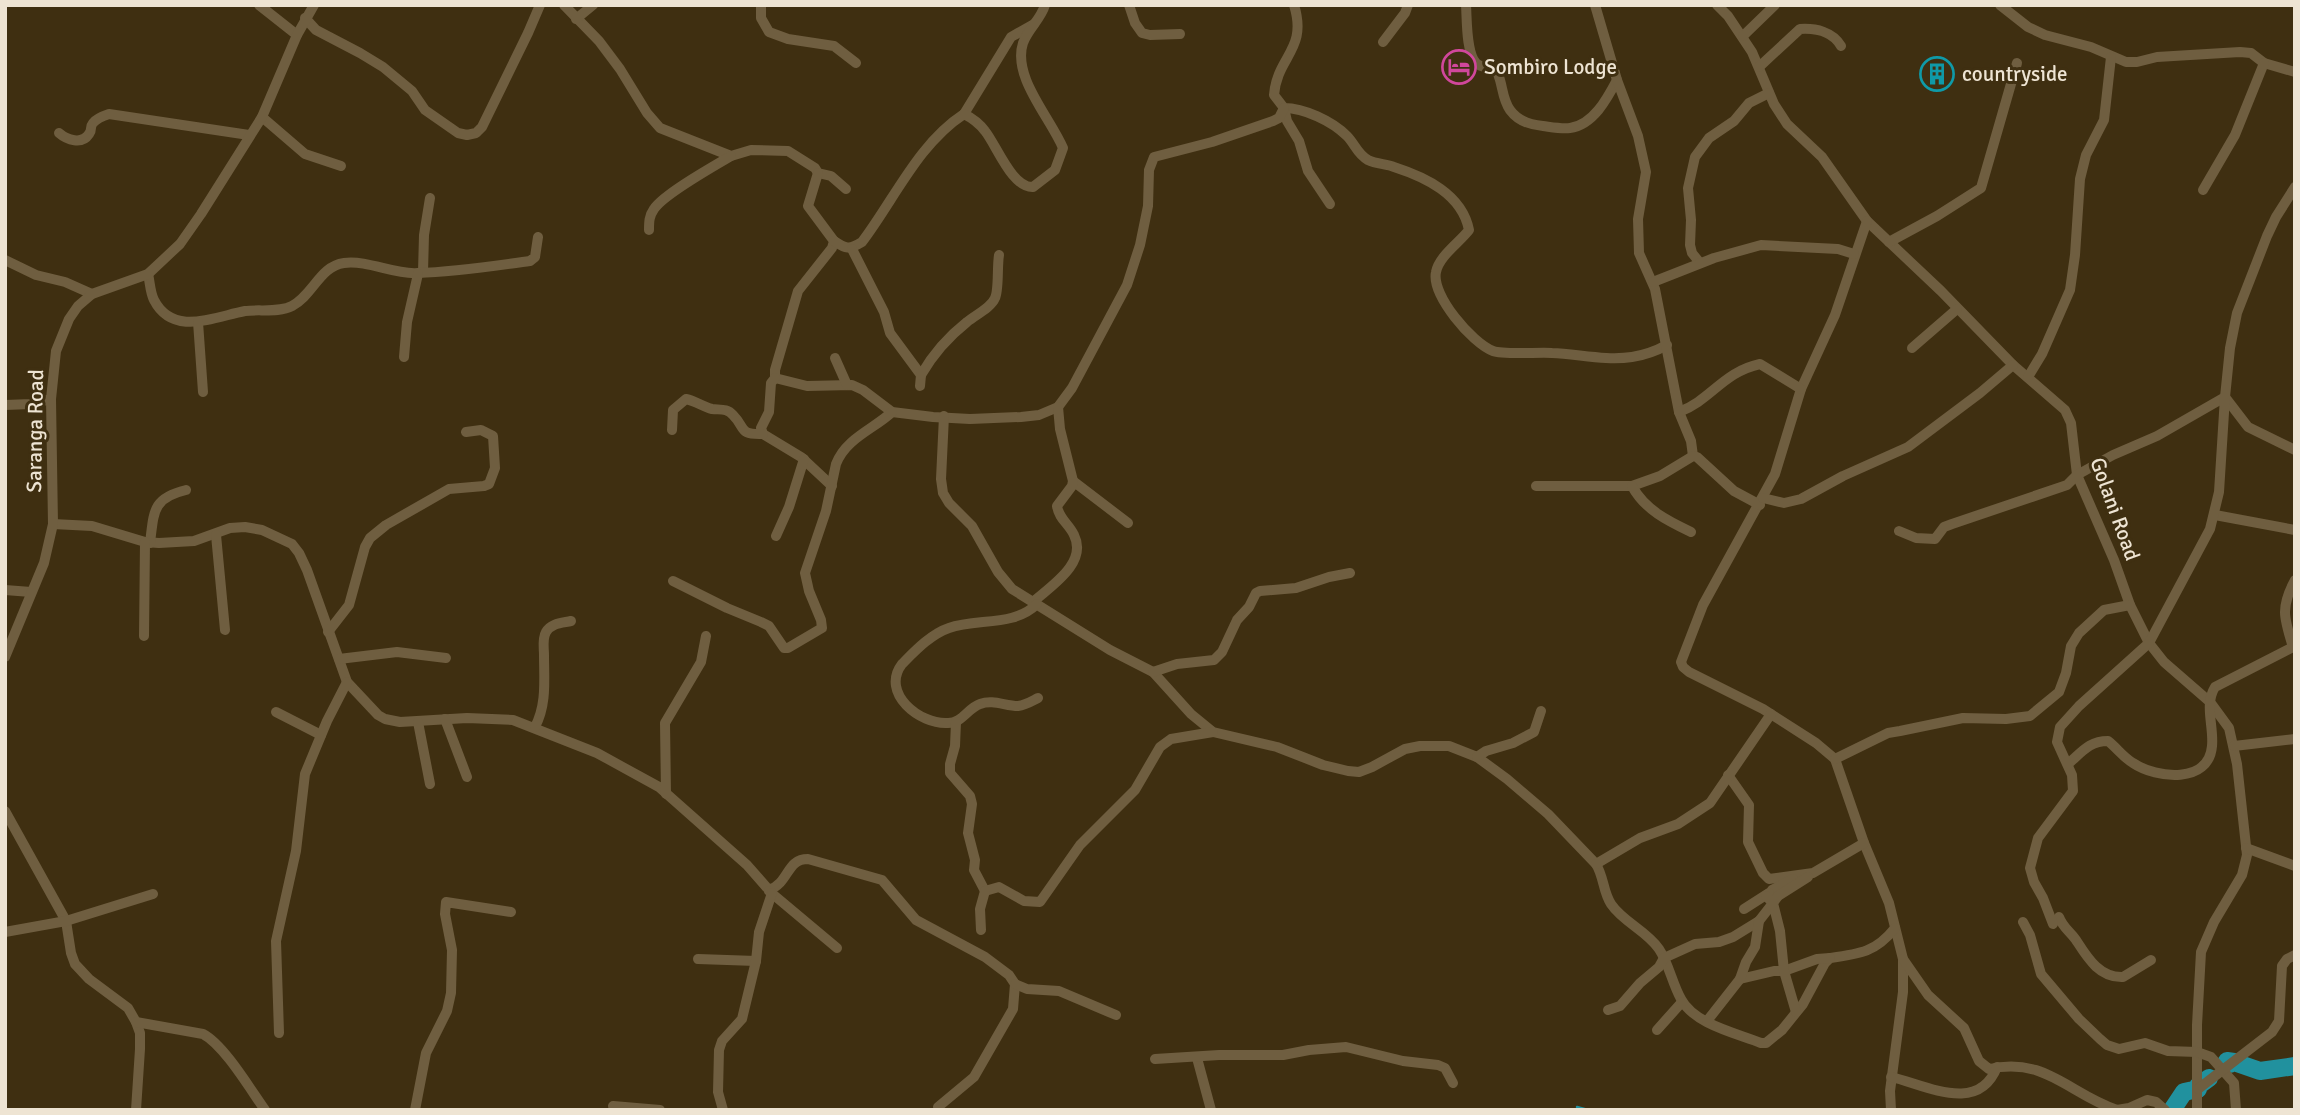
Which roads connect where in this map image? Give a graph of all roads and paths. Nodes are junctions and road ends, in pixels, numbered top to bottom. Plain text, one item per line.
1 (259, 5) edge
2 (314, 5) edge
3 (540, 5) edge
4 (564, 5) edge
5 (593, 5) edge
6 (761, 5) edge
7 (771, 5) edge
8 (1045, 5) edge
9 (1129, 5) edge
10 (1294, 5) edge
11 (1408, 5) edge
12 (1466, 5) edge
13 (1595, 5) edge
14 (1717, 5) edge
15 (1775, 5) edge
16 (2000, 5) edge
17 (305, 18) junction
18 (761, 18) junction
19 (576, 19) junction
20 (1034, 24) junction
21 (1180, 34) dead end
22 (297, 35) junction
23 (1743, 36) junction
24 (1383, 42) dead end
25 (1841, 46) dead end
26 (2112, 57) junction
27 (856, 63) dead end
28 (2017, 63) dead end
29 (2264, 63) junction
30 (1759, 67) junction
31 (2295, 72) edge
32 (1617, 80) junction
33 (1769, 93) junction
34 (1284, 108) junction
35 (964, 114) junction
36 (262, 117) junction
37 (59, 133) dead end
38 (249, 135) junction
39 (731, 156) junction
40 (341, 166) dead end
41 (818, 173) junction
42 (2295, 187) edge
43 (846, 189) dead end
44 (2203, 190) dead end
45 (430, 198) dead end
46 (1330, 204) dead end
47 (1867, 221) junction
48 (649, 230) dead end
49 (538, 237) dead end
50 (834, 241) junction
51 (1889, 242) junction
52 (852, 248) junction
53 (1854, 254) junction
54 (999, 255) dead end
55 (5, 260) edge
56 (1700, 263) junction
57 (421, 273) junction
58 (148, 274) junction
59 (1653, 282) junction
60 (92, 295) junction
61 (1957, 309) junction
62 (198, 322) junction
63 (1667, 345) junction
64 (1912, 348) dead end
65 (404, 357) dead end
66 (835, 358) dead end
67 (2012, 365) junction
68 (2028, 377) junction
69 (775, 378) junction
70 (847, 385) junction
71 (1801, 389) junction
72 (203, 392) dead end
73 (2225, 397) junction
74 (51, 399) junction
75 (5, 405) edge
76 (1058, 407) junction
77 (892, 412) junction
78 (1679, 412) junction
79 (944, 416) junction
80 (672, 430) dead end
81 (466, 432) dead end
82 (763, 434) junction
83 (2295, 450) edge
84 (1693, 456) junction
85 (804, 459) junction
86 (2077, 475) junction
87 (1073, 481) junction
88 (832, 486) junction
89 (1536, 486) dead end
90 (1632, 486) junction
91 (186, 489) dead end
92 (1762, 501) junction
93 (2215, 515) junction
94 (1128, 523) dead end
95 (53, 524) junction
96 (2295, 530) edge
97 (1899, 531) dead end
98 (1691, 532) dead end
99 (216, 535) junction
100 (776, 536) dead end
101 (148, 542) junction
102 (1350, 573) dead end
103 (2295, 580) edge
104 (673, 581) dead end
105 (5, 590) edge
106 (31, 593) junction
107 (1035, 603) junction
108 (2130, 605) junction
109 (571, 621) dead end
110 (225, 630) dead end
111 (328, 632) junction
112 (144, 636) dead end
113 (706, 636) dead end
114 (2149, 643) junction
115 (5, 656) edge
116 (446, 658) dead end
117 (339, 659) junction
118 (1153, 672) junction
119 (347, 682) junction
120 (1038, 698) dead end
121 (2210, 702) junction
122 (1541, 711) dead end
123 (276, 712) dead end
124 (1771, 715) junction
125 (445, 719) junction
126 (418, 722) junction
127 (956, 722) junction
128 (535, 727) junction
129 (1213, 732) junction
130 (321, 735) junction
131 (2295, 738) edge
132 (2234, 746) junction
133 (1477, 757) junction
134 (1835, 759) junction
135 (2068, 764) junction
136 (1728, 775) junction
137 (467, 777) dead end
138 (430, 784) dead end
139 (666, 794) junction
140 (5, 811) edge
141 (11, 833) edge
142 (1864, 843) junction
143 (2246, 848) junction
144 (1596, 864) junction
145 (2295, 866) edge
146 (1813, 873) junction
147 (1798, 877) junction
148 (985, 891) junction
149 (770, 892) junction
150 (153, 894) dead end
151 (1772, 897) junction
152 (1744, 909) dead end
153 (511, 912) dead end
154 (1762, 918) junction
155 (66, 921) junction
156 (2023, 922) dead end
157 (1895, 928) junction
158 (981, 930) dead end
159 (5, 932) edge
160 (837, 948) dead end
161 (2295, 955) edge
162 (1664, 958) junction
163 (1830, 958) junction
164 (698, 959) dead end
165 (1903, 959) junction
166 (2151, 960) dead end
167 (756, 961) junction
168 (1784, 971) junction
169 (1740, 979) junction
170 (1016, 984) junction
171 (1682, 1002) junction
172 (1608, 1010) dead end
173 (1796, 1012) junction
174 (1116, 1015) dead end
175 (1707, 1021) junction
176 (136, 1022) junction
177 (1657, 1030) dead end
178 (279, 1032) dead end
179 (2197, 1052) junction
180 (1197, 1058) junction
181 (1155, 1059) dead end
182 (1997, 1067) junction
183 (2223, 1069) junction
184 (1891, 1077) junction
185 (1453, 1083) dead end
186 (2198, 1088) junction
187 (613, 1106) dead end
188 (938, 1107) dead end
189 (136, 1110) edge
190 (265, 1110) edge
191 (415, 1110) edge
192 (660, 1110) edge
193 (723, 1110) edge
194 (1211, 1110) edge
195 (1891, 1110) edge
196 (2165, 1110) edge
197 (2197, 1110) edge
198 (2236, 1110) edge

1 - 22 street
2 - 17 street, Saranga Road
3 - 17 street
4 - 19 street
5 - 19 street
6 - 18 street
7 - 18 street
8 - 20 street
9 - 21 street
10 - 34 street
11 - 24 street
12 - 32 street
13 - 32 street
14 - 23 street, Golani Road
15 - 23 street
16 - 26 street
17 - 22 street, Saranga Road
18 - 27 street
19 - 39 street
20 - 35 street
20 - 35 street
22 - 36 street, Saranga Road
23 - 30 street, Golani Road
25 - 30 street
26 - 29 street
26 - 68 street
28 - 51 street
29 - 31 street
29 - 44 street
30 - 33 street, Golani Road
32 - 59 street
33 - 47 street, Golani Road
33 - 56 street
34 - 46 street
34 - 63 street
34 - 76 street
35 - 52 street
36 - 38 street, Saranga Road
36 - 40 street
37 - 38 street
38 - 58 street, Saranga Road
39 - 41 street
39 - 48 street
41 - 43 street
41 - 50 street
42 - 73 street
45 - 57 street
47 - 51 street, Golani Road
47 - 53 street
49 - 57 street
50 - 52 street
50 - 69 street
51 - 61 street, Golani Road
52 - 54 street
53 - 56 street
53 - 71 street
55 - 60 street
56 - 59 street
57 - 62 street
57 - 65 street
58 - 60 street, Saranga Road
58 - 62 street
59 - 63 street
60 - 74 street, Saranga Road
61 - 64 street
61 - 67 street, Golani Road
62 - 72 street
63 - 78 street
66 - 70 street
67 - 68 street, Golani Road
67 - 92 street
68 - 86 street, Golani Road
69 - 70 street
69 - 82 street
70 - 77 street
71 - 78 street
71 - 92 street
73 - 83 street
73 - 86 street
73 - 93 street
74 - 75 street
74 - 95 street, Saranga Road
76 - 79 street
76 - 87 street
77 - 79 street
77 - 88 street
78 - 84 street
79 - 107 street
80 - 82 street
81 - 111 street
82 - 85 street
84 - 90 street
84 - 92 street
85 - 88 street
85 - 100 street
86 - 97 street
86 - 108 street, Golani Road
87 - 94 street
87 - 107 street
88 - 104 street
89 - 90 street
90 - 98 street
91 - 101 street
92 - 124 street
93 - 96 street
93 - 114 street
95 - 101 street
95 - 106 street, Saranga Road
99 - 101 street
99 - 110 street
99 - 111 street
101 - 112 street
102 - 118 street
103 - 121 street
105 - 106 street
106 - 115 street, Saranga Road
107 - 118 street
107 - 127 street
108 - 114 street, Golani Road
108 - 134 street
109 - 128 street
111 - 117 street
113 - 139 street
114 - 121 street, Golani Road
114 - 135 street
116 - 117 street
117 - 119 street
118 - 129 street
119 - 126 street
119 - 130 street
120 - 127 street
121 - 132 street, Golani Road
121 - 135 street
122 - 133 street
123 - 130 street
124 - 134 street
124 - 136 street
125 - 126 street
125 - 128 street
125 - 137 street
126 - 138 street
127 - 148 street
128 - 139 street
129 - 133 street
129 - 148 street
130 - 178 street
131 - 132 street
132 - 143 street, Golani Road
133 - 144 street
134 - 142 street
135 - 166 street
136 - 144 street
136 - 147 street
139 - 149 street
140 - 141 street
141 - 155 street
142 - 146 street
142 - 157 street
143 - 145 street
143 - 179 street, Golani Road
144 - 162 street
146 - 147 street
146 - 151 street
147 - 151 street
148 - 158 street
149 - 160 street
149 - 167 street
149 - 170 street
150 - 155 street
151 - 152 street
151 - 154 street
151 - 168 street
153 - 191 street
154 - 162 street
154 - 169 street
155 - 159 street
155 - 176 street
156 - 179 street
157 - 163 street
157 - 165 street
161 - 183 street
162 - 171 street
162 - 172 street
163 - 168 street
163 - 173 street
164 - 167 street
165 - 182 street
165 - 184 street
167 - 193 street
168 - 169 street
168 - 173 street
169 - 175 street
170 - 174 street
170 - 188 street
171 - 175 street
171 - 177 street
173 - 175 street
176 - 189 street
176 - 190 street
179 - 183 street
179 - 186 street, Golani Road
180 - 181 street
180 - 185 street
180 - 194 street
182 - 184 street
182 - 196 street
183 - 186 street
183 - 198 street
184 - 195 street
186 - 197 street, Golani Road
187 - 192 street

